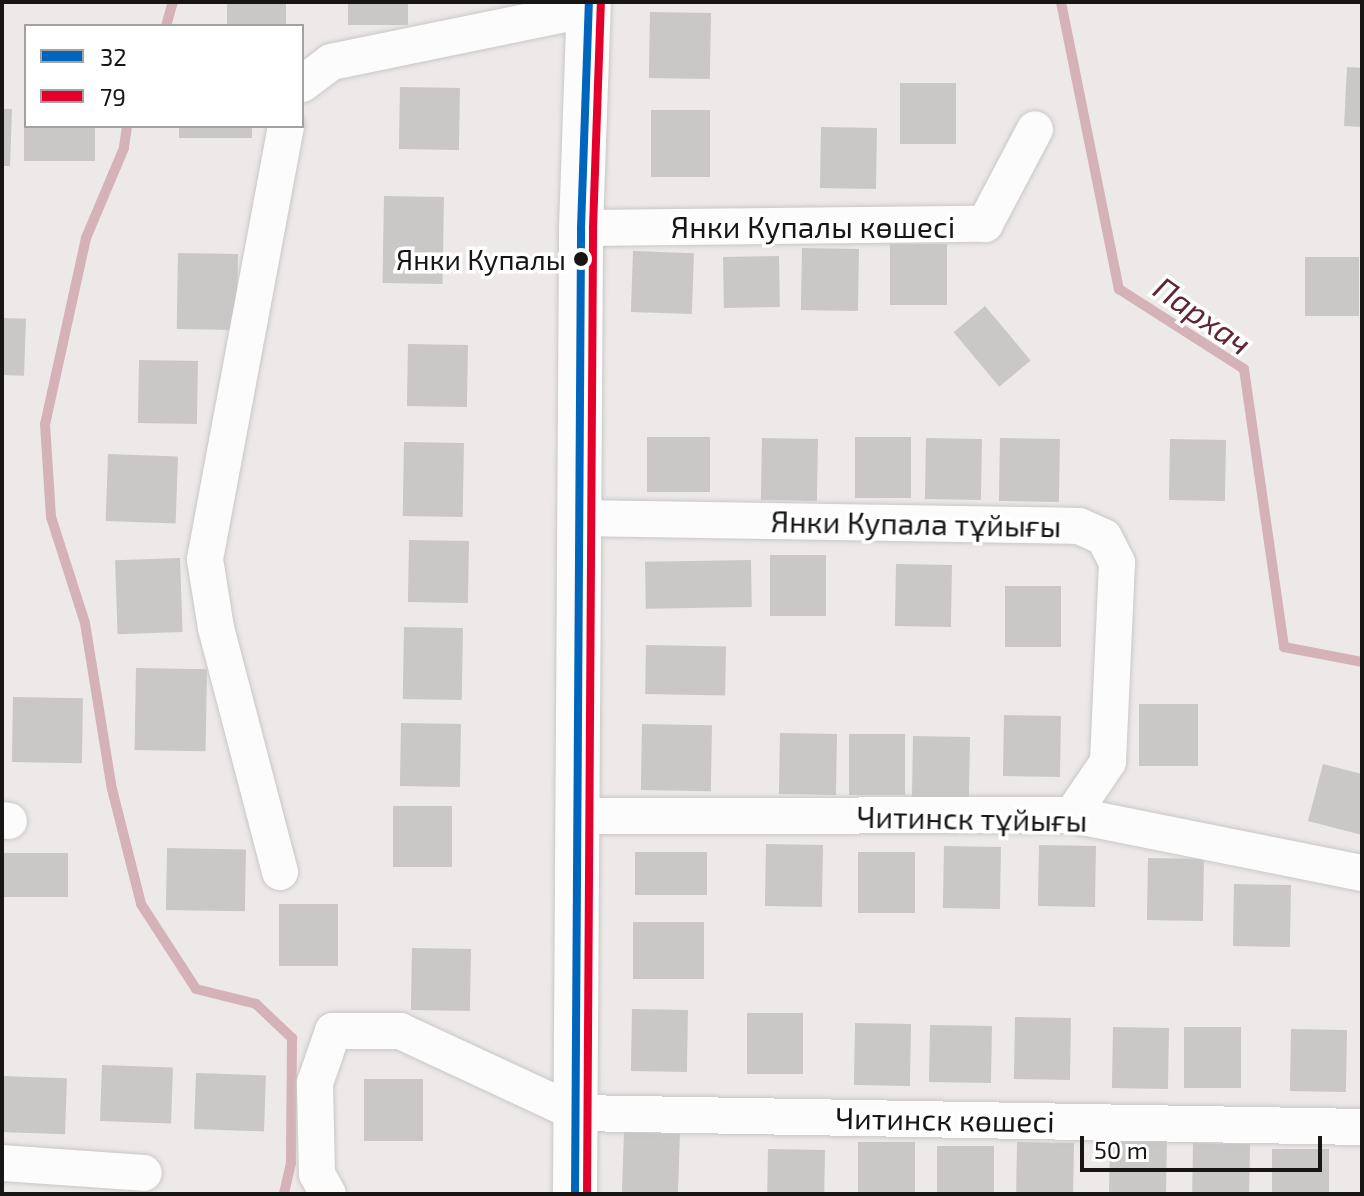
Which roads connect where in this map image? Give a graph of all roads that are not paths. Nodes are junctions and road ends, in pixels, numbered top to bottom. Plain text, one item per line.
1 (589, 5) edge
2 (304, 82) edge
3 (286, 128) edge
4 (1035, 129) dead end
5 (581, 228) junction
6 (578, 518) junction
7 (1072, 815) junction
8 (577, 816) junction
9 (280, 872) dead end
10 (1362, 873) edge
11 (577, 1113) junction
12 (1362, 1127) edge
13 (2, 1163) edge
14 (144, 1173) dead end
15 (328, 1194) edge
16 (575, 1194) edge

1 - 2 street
1 - 5 main road
3 - 9 street
4 - 5 street, Янки Купалы көшесі
5 - 6 main road
6 - 7 street, Янки Купала тұйығы
6 - 8 main road
7 - 8 street, Читинск тұйығы
7 - 10 street, Читинск тұйығы
8 - 11 main road
11 - 12 street, Читинск көшесі
11 - 15 street
11 - 16 main road
13 - 14 street

